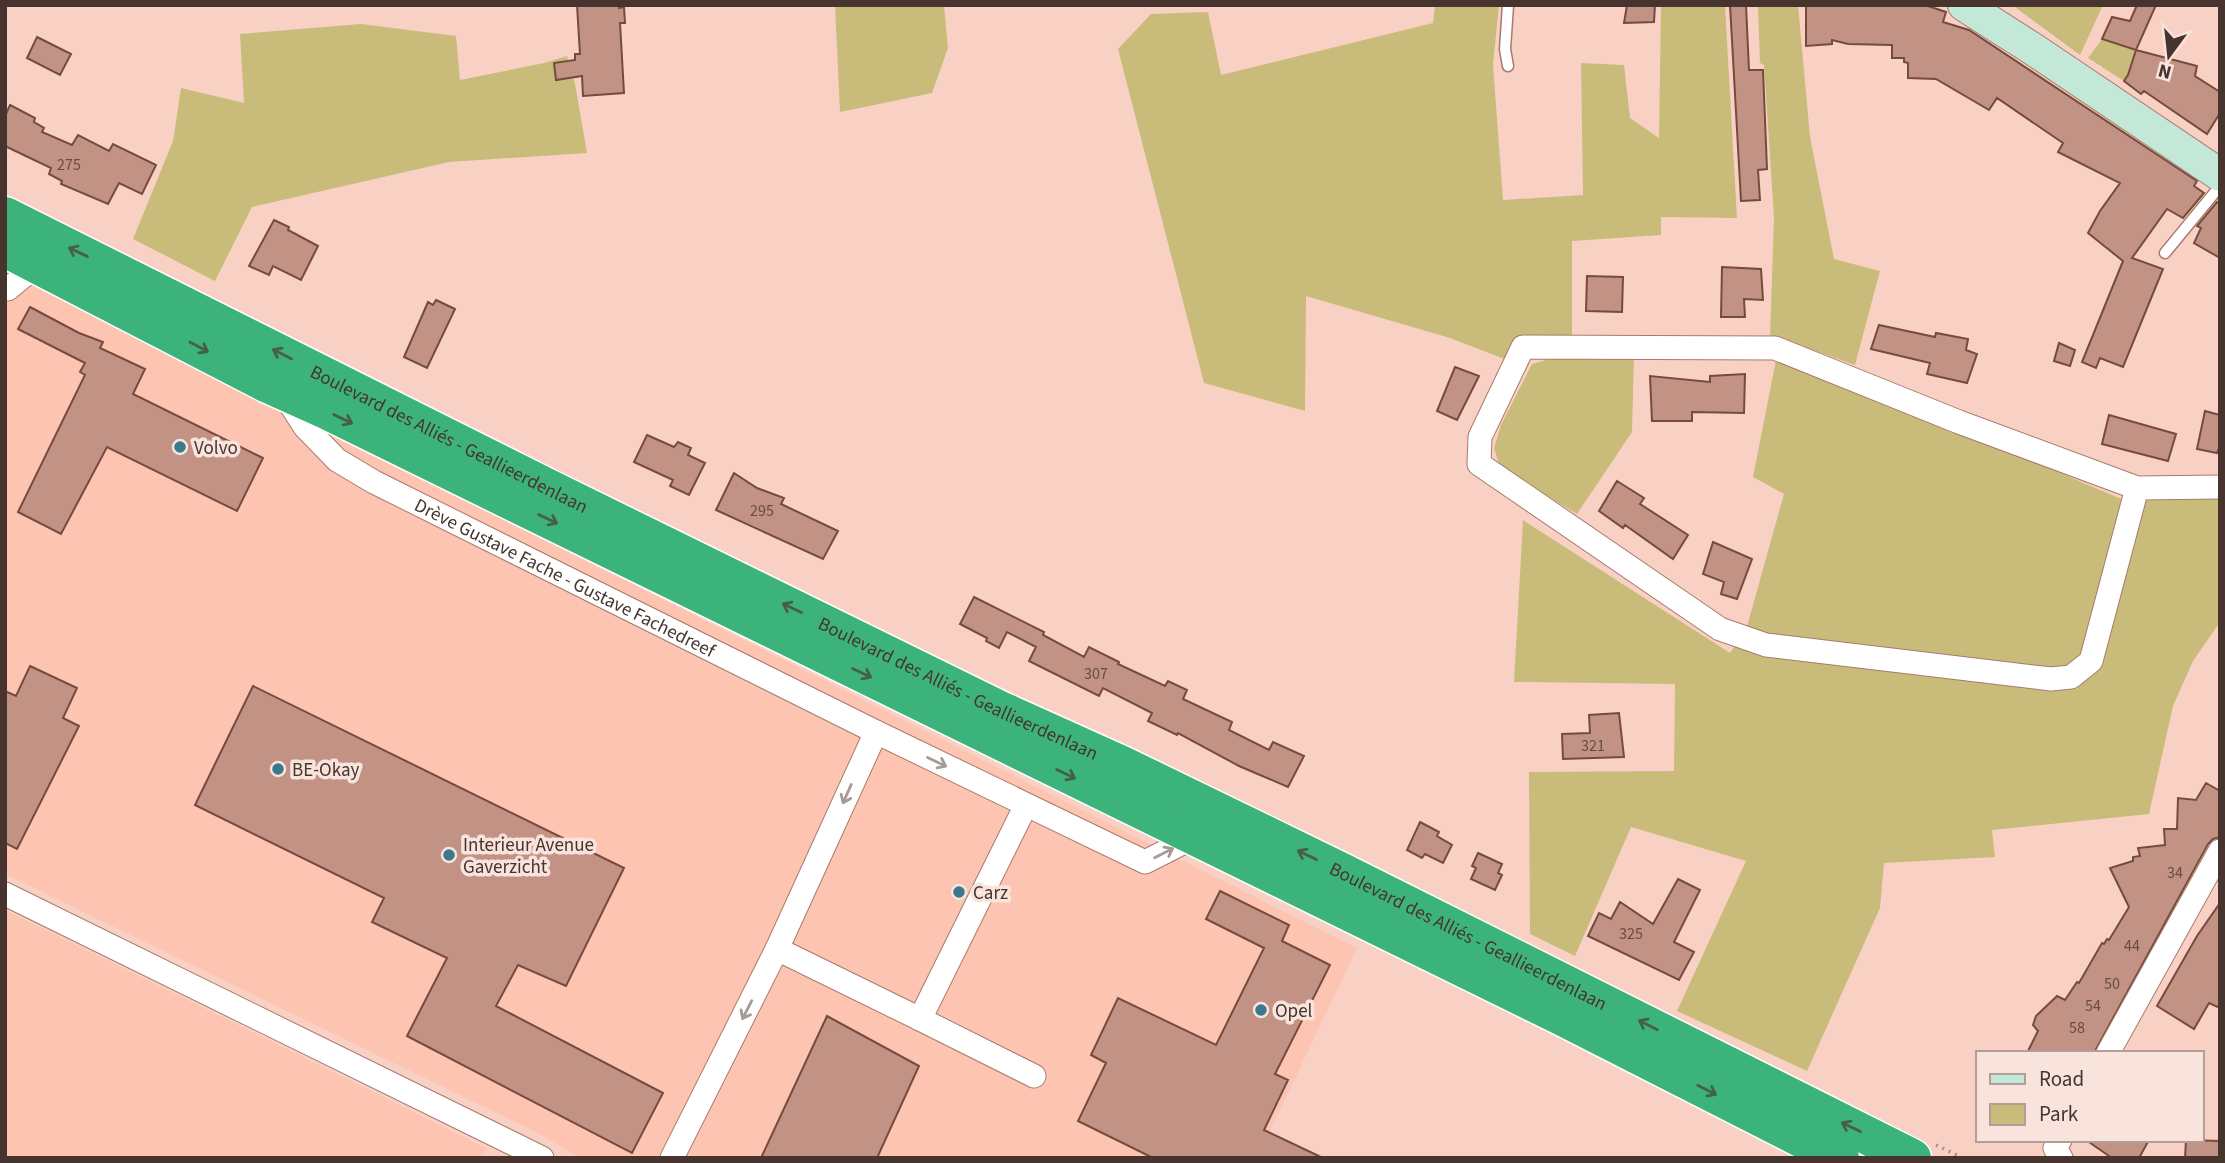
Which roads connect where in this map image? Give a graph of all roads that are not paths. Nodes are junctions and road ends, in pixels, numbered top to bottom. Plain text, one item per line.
1 (1508, 5) edge
2 (1964, 5) edge
3 (1508, 66) dead end
4 (2219, 176) edge
5 (5, 216) edge
6 (2165, 253) dead end
7 (22, 256) edge
8 (5, 288) edge
9 (281, 390) junction
10 (2220, 487) edge
11 (2137, 488) junction
12 (876, 732) junction
13 (1026, 805) junction
14 (1202, 822) junction
15 (2220, 851) edge
16 (2212, 884) edge
17 (1335, 887) junction
18 (5, 894) edge
19 (777, 949) junction
20 (920, 1019) junction
21 (2109, 1051) edge
22 (1034, 1076) dead end
23 (542, 1158) edge
24 (672, 1158) edge
25 (1840, 1158) edge
26 (1912, 1158) edge

1 - 3 lane
2 - 4 street
4 - 6 lane
14 -> 5 highway, Boulevard des Alliés - Geallieerdenlaan
7 - 8 street, Boulevard des Alliés - Geallieerdenlaan
7 -> 9 highway, Boulevard des Alliés - Geallieerdenlaan
9 - 12 street, Drève Gustave Fache - Gustave Fachedreef
9 -> 14 highway, Boulevard des Alliés - Geallieerdenlaan
10 - 11 street
11 - 11 street
12 -> 13 street, Drève Gustave Fache - Gustave Fachedreef
12 -> 19 street
13 -> 14 street, Drève Gustave Fache - Gustave Fachedreef
13 - 20 street
14 - 17 highway, Boulevard des Alliés - Geallieerdenlaan
15 - 16 street
16 - 21 street
17 -> 25 highway, Boulevard des Alliés - Geallieerdenlaan
26 -> 17 highway, Boulevard des Alliés - Geallieerdenlaan
18 - 23 street
19 - 20 street
19 -> 24 street
20 - 22 street

